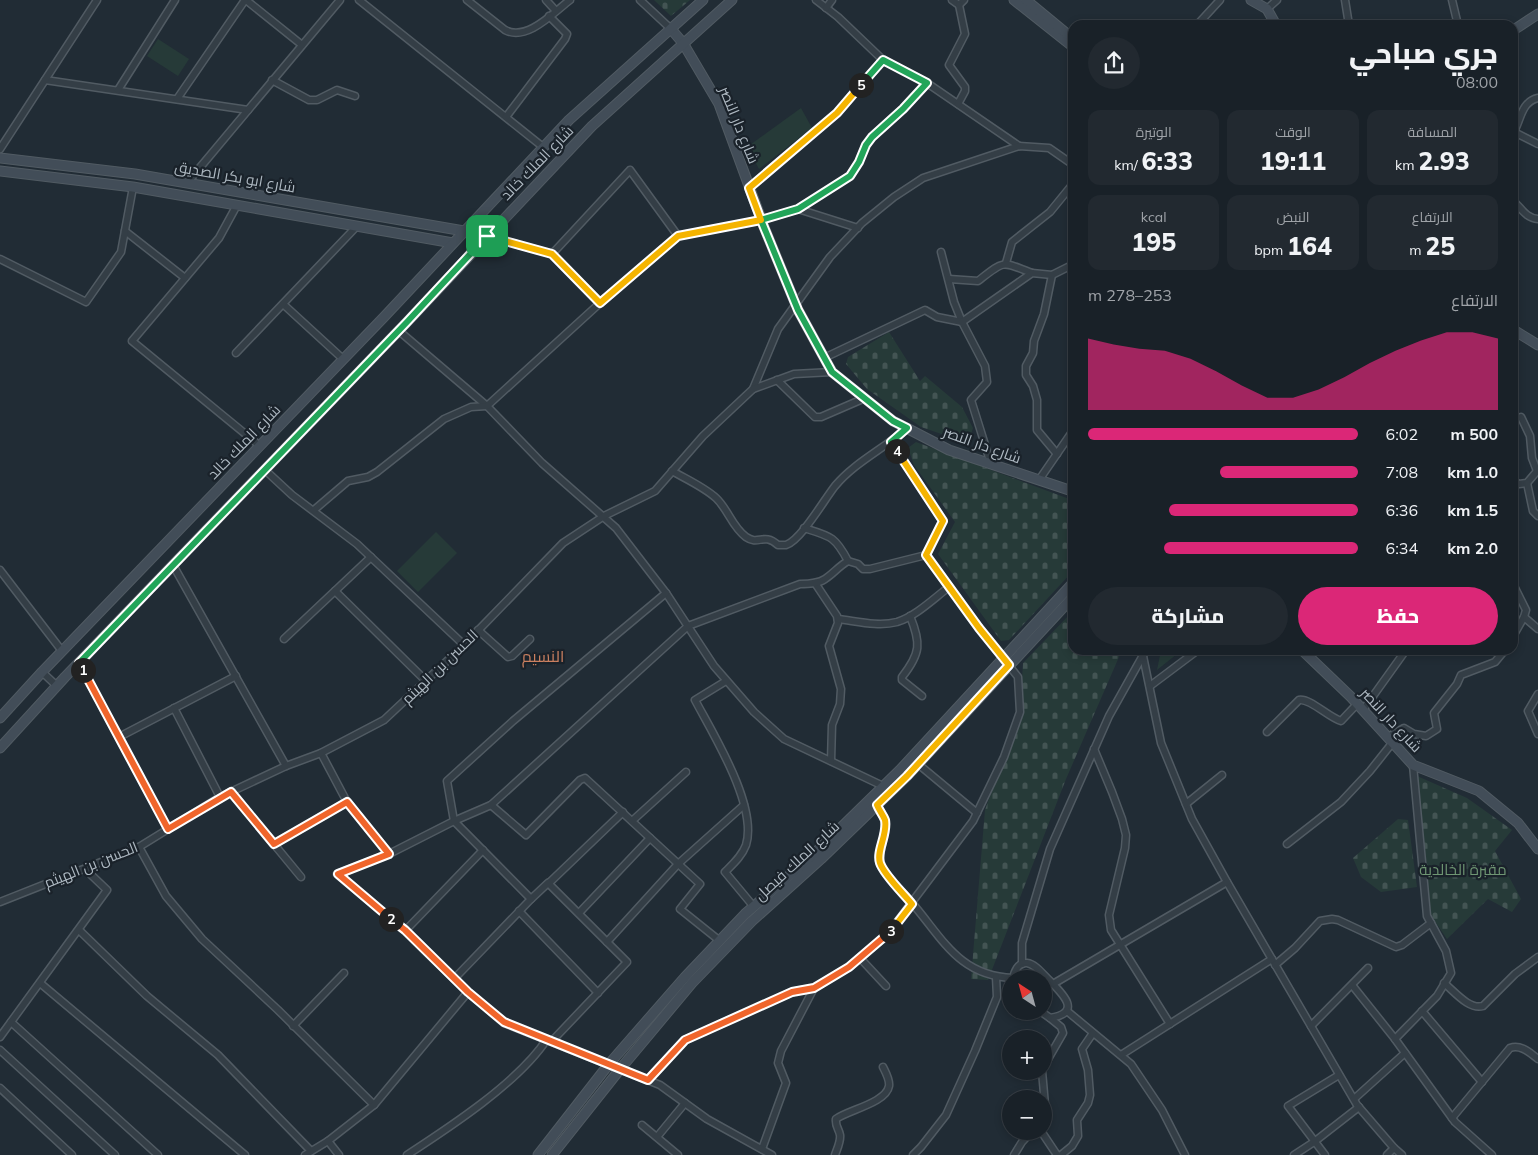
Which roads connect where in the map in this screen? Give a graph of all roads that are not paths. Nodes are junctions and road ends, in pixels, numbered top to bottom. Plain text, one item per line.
1 (97, 0) edge
2 (175, 0) edge
3 (246, 0) edge
4 (340, 0) edge
5 (359, 0) edge
6 (467, 0) edge
7 (546, 0) edge
8 (570, 0) edge
9 (640, 0) edge
10 (703, 0) edge
11 (732, 0) edge
12 (816, 0) edge
13 (832, 0) edge
14 (952, 0) edge
15 (1014, 0) edge
16 (1026, 0) edge
17 (1220, 0) edge
18 (1252, 0) edge
19 (1277, 0) edge
20 (1344, 0) edge
21 (1452, 0) edge
22 (961, 2) edge
23 (826, 8) junction
24 (1267, 10) junction
25 (556, 11) junction
26 (1538, 14) edge
27 (549, 16) junction
28 (1202, 20) edge
29 (1273, 20) edge
30 (1348, 20) edge
31 (1457, 20) edge
32 (1518, 27) edge
33 (671, 29) junction
34 (1068, 35) edge
35 (683, 43) junction
36 (1068, 43) edge
37 (302, 45) junction
38 (883, 60) junction
39 (45, 80) junction
40 (272, 80) junction
41 (927, 83) junction
42 (118, 90) junction
43 (355, 96) dead end
44 (1538, 98) edge
45 (177, 99) junction
46 (958, 104) junction
47 (248, 110) junction
48 (506, 117) junction
49 (1518, 122) edge
50 (1518, 136) edge
51 (1538, 144) edge
52 (1019, 146) junction
53 (543, 147) junction
54 (0, 149) edge
55 (0, 158) edge
56 (1068, 161) edge
57 (0, 171) edge
58 (187, 183) junction
59 (134, 187) junction
60 (749, 188) junction
61 (1068, 190) edge
62 (237, 205) junction
63 (1518, 206) edge
64 (798, 209) junction
65 (1538, 219) edge
66 (761, 220) junction
67 (356, 226) junction
68 (858, 228) junction
69 (125, 231) junction
70 (464, 231) junction
71 (487, 236) junction
72 (678, 236) junction
73 (453, 243) junction
74 (941, 252) dead end
75 (552, 254) junction
76 (0, 260) edge
77 (1006, 263) junction
78 (1068, 267) edge
79 (1032, 273) junction
80 (1052, 276) junction
81 (185, 278) junction
82 (949, 279) junction
83 (600, 303) junction
84 (282, 304) junction
85 (796, 304) junction
86 (962, 322) junction
87 (399, 331) junction
88 (1518, 333) edge
89 (1538, 345) edge
90 (236, 353) dead end
91 (824, 358) junction
92 (343, 359) junction
93 (832, 372) junction
94 (777, 380) junction
95 (753, 389) junction
96 (865, 398) junction
97 (488, 406) junction
98 (1521, 417) dead end
99 (907, 428) junction
100 (1068, 438) edge
101 (891, 442) junction
102 (260, 446) junction
103 (1057, 454) junction
104 (991, 464) junction
105 (266, 470) junction
106 (1537, 470) edge
107 (672, 471) junction
108 (1039, 480) junction
109 (1527, 483) junction
110 (1518, 484) edge
111 (1068, 490) edge
112 (314, 510) junction
113 (604, 516) junction
114 (1538, 516) edge
115 (804, 528) junction
116 (926, 555) junction
117 (371, 557) junction
118 (848, 561) junction
119 (174, 565) junction
120 (0, 570) edge
121 (815, 583) junction
122 (950, 587) junction
123 (1068, 589) edge
124 (335, 591) junction
125 (666, 593) junction
126 (1518, 594) edge
127 (1068, 602) edge
128 (910, 616) junction
129 (1524, 617) junction
130 (838, 619) junction
131 (688, 626) junction
132 (1518, 628) edge
133 (1538, 629) edge
134 (478, 630) junction
135 (284, 639) dead end
136 (530, 639) dead end
137 (464, 645) junction
138 (62, 651) junction
139 (1144, 655) edge
140 (1145, 655) edge
141 (1191, 655) edge
142 (1307, 655) edge
143 (1402, 655) edge
144 (1501, 655) edge
145 (1006, 661) junction
146 (79, 663) junction
147 (42, 672) junction
148 (236, 676) junction
149 (426, 681) junction
150 (726, 681) junction
151 (57, 686) junction
152 (1150, 686) junction
153 (1538, 694) edge
154 (922, 696) dead end
155 (1360, 707) junction
156 (174, 708) junction
157 (0, 718) edge
158 (1267, 732) dead end
159 (1538, 734) edge
160 (119, 737) junction
161 (1390, 740) junction
162 (0, 748) edge
163 (1094, 749) junction
164 (322, 753) junction
165 (832, 761) junction
166 (918, 764) junction
167 (1413, 765) junction
168 (286, 766) junction
169 (686, 772) dead end
170 (1222, 775) dead end
171 (884, 786) junction
172 (231, 792) junction
173 (220, 797) junction
174 (347, 802) junction
175 (1186, 804) junction
176 (491, 805) junction
177 (744, 805) junction
178 (877, 805) junction
179 (623, 812) junction
180 (977, 813) junction
181 (454, 821) junction
182 (632, 821) junction
183 (168, 829) junction
184 (650, 838) junction
185 (274, 844) junction
186 (1287, 844) dead end
187 (139, 847) junction
188 (1538, 849) edge
189 (483, 850) junction
190 (389, 854) junction
191 (678, 864) junction
192 (84, 869) junction
193 (302, 877) dead end
194 (1227, 882) junction
195 (549, 883) junction
196 (531, 899) junction
197 (0, 902) edge
198 (912, 904) junction
199 (754, 907) junction
200 (519, 911) junction
201 (579, 913) junction
202 (1431, 923) junction
203 (79, 930) junction
204 (405, 930) junction
205 (720, 941) junction
206 (607, 942) junction
207 (1120, 945) junction
208 (1538, 957) edge
209 (860, 958) junction
210 (1273, 962) junction
211 (1022, 964) junction
212 (1368, 968) dead end
213 (1015, 970) edge
214 (344, 972) dead end
215 (996, 977) junction
216 (1002, 977) edge
217 (454, 979) junction
218 (40, 983) junction
219 (1444, 983) junction
220 (1053, 984) junction
221 (1352, 985) junction
222 (886, 986) dead end
223 (814, 988) junction
224 (468, 992) junction
225 (598, 993) junction
226 (1067, 1011) junction
227 (1422, 1011) junction
228 (1052, 1018) edge
229 (1052, 1020) edge
230 (11, 1022) junction
231 (1170, 1024) junction
232 (293, 1026) junction
233 (1310, 1026) junction
234 (1093, 1033) junction
235 (0, 1037) edge
236 (1395, 1039) junction
237 (549, 1040) junction
238 (0, 1050) edge
239 (1052, 1052) edge
240 (1404, 1053) junction
241 (1121, 1056) junction
242 (1538, 1059) edge
243 (609, 1064) junction
244 (883, 1067) dead end
245 (621, 1068) junction
246 (1338, 1075) junction
247 (648, 1080) junction
248 (1482, 1082) junction
249 (0, 1088) edge
250 (1354, 1099) junction
251 (685, 1103) junction
252 (374, 1105) junction
253 (1359, 1107) junction
254 (1452, 1118) junction
255 (642, 1125) dead end
256 (657, 1137) junction
257 (328, 1140) junction
258 (1024, 1140) edge
259 (1048, 1140) edge
260 (1314, 1142) junction
261 (1394, 1148) junction
262 (762, 1149) junction
263 (311, 1151) junction
264 (72, 1155) edge
265 (115, 1155) edge
266 (158, 1155) edge
267 (245, 1155) edge
268 (305, 1155) edge
269 (339, 1155) edge
270 (407, 1155) edge
271 (538, 1155) edge
272 (552, 1155) edge
273 (678, 1155) edge
274 (772, 1155) edge
275 (835, 1155) edge
276 (913, 1155) edge
277 (1014, 1155) edge
278 (1057, 1155) edge
279 (1061, 1155) edge
280 (1185, 1155) edge
281 (1294, 1155) edge
282 (1325, 1155) edge
283 (1387, 1155) edge
284 (1402, 1155) edge
285 (1492, 1155) edge

1 - 39 street
2 - 42 street
3 - 37 street
3 - 45 street
4 - 37 street
5 - 48 street
6 - 27 street
7 - 25 street
8 - 25 street
9 - 33 street
10 - 33 main road, شارع الملك خالد
11 - 35 main road, شارع الملك خالد
12 - 23 street
13 - 23 street
14 - 22 street
15 - 36 main road
16 - 34 main road
17 - 28 street
18 - 24 main road
19 - 24 street
20 - 30 street
21 - 31 street
22 - 46 street
23 - 38 street
24 - 29 main road
25 - 27 street
26 - 32 main road
27 - 48 street
33 - 35 main road, شارع دار النصر
33 - 53 main road, شارع الملك خالد
35 - 60 main road, شارع دار النصر
35 - 71 main road, شارع الملك خالد
37 - 40 street
38 - 41 street
38 - 60 street
39 - 42 street
39 - 54 street
40 - 43 street
40 - 47 street
41 - 46 street
41 - 64 street
42 - 45 street
44 - 49 street
45 - 47 street
46 - 52 street
47 - 58 street
48 - 53 street
50 - 51 street
52 - 56 street
52 - 68 street
53 - 70 main road, شارع الملك خالد
55 - 58 main road, شارع ابو بكر الصديق
57 - 59 main road, شارع ابو بكر الصديق
58 - 70 main road, شارع ابو بكر الصديق
59 - 62 main road, شارع ابو بكر الصديق
59 - 69 street
60 - 66 main road, شارع دار النصر
61 - 77 street
62 - 67 main road, شارع ابو بكر الصديق
62 - 81 street
63 - 65 street
64 - 66 street
64 - 68 street
66 - 72 street
66 - 85 main road, شارع دار النصر
67 - 73 main road, شارع ابو بكر الصديق
67 - 84 street
68 - 85 street
69 - 76 street
69 - 81 street
70 - 73 main road, شارع الملك خالد
71 - 75 street
71 - 87 main road, شارع الملك خالد
72 - 75 street
72 - 83 street
73 - 92 main road, شارع الملك خالد
74 - 82 street
75 - 83 street
77 - 79 street
77 - 82 street
78 - 80 street
79 - 80 street
79 - 86 street
80 - 103 street
81 - 102 street
82 - 86 street
83 - 97 street
84 - 90 street
84 - 92 street
85 - 91 main road, شارع دار النصر
85 - 95 street
86 - 91 street
86 - 104 street
87 - 97 street
87 - 105 main road, شارع الملك خالد
88 - 89 main road
91 - 93 main road, شارع دار النصر
92 - 102 main road, شارع الملك خالد
93 - 94 street, الحسن بن الهيثم
93 - 96 main road, شارع دار النصر
94 - 95 street, الحسن بن الهيثم
94 - 96 street
95 - 107 street, الحسن بن الهيثم
96 - 99 main road, شارع دار النصر
97 - 112 street
97 - 113 street
98 - 106 street
99 - 101 street
99 - 104 main road, شارع دار النصر
100 - 103 street
101 - 115 street
101 - 116 street
102 - 138 main road, شارع الملك خالد
103 - 108 street
104 - 108 main road, شارع دار النصر
105 - 112 street
105 - 119 main road, شارع الملك خالد
106 - 109 street
107 - 113 street, الحسن بن الهيثم
107 - 115 street
108 - 111 main road, شارع دار النصر
109 - 110 street
109 - 114 street
112 - 117 street
113 - 125 street
113 - 134 street, الحسن بن الهيثم
115 - 118 street
116 - 118 street
116 - 122 street
117 - 124 street
117 - 137 street
118 - 121 street
119 - 146 main road, شارع الملك خالد
119 - 148 street
120 - 138 street
121 - 130 street
121 - 131 street
122 - 128 street
122 - 145 street
123 - 145 main road
124 - 135 street
124 - 149 street
125 - 131 street
125 - 181 street
126 - 129 street
127 - 145 main road, شارع الملك فيصل
128 - 130 street
128 - 154 street
129 - 132 street
129 - 133 street
130 - 165 street
131 - 150 street
131 - 176 street
134 - 136 street
134 - 137 street, الحسن بن الهيثم
137 - 149 street, الحسن بن الهيثم
138 - 147 main road, شارع الملك خالد
139 - 163 street
140 - 152 street
141 - 152 street
142 - 155 main road, شارع دار النصر
143 - 155 street
144 - 161 street
145 - 166 main road, شارع الملك فيصل
145 - 171 main road
145 - 180 street
146 - 151 main road, شارع الملك خالد
146 - 160 street
147 - 151 street
147 - 157 main road, شارع الملك خالد
148 - 156 street
148 - 168 street
149 - 164 street, الحسن بن الهيثم
150 - 165 street
150 - 177 street
151 - 162 main road, شارع الملك خالد
152 - 175 street
153 - 159 street
155 - 158 street
155 - 161 main road, شارع دار النصر
156 - 160 street
156 - 173 street
160 - 183 street
161 - 167 main road, شارع دار النصر
161 - 186 street
163 - 207 street
163 - 211 street
164 - 168 street, الحسن بن الهيثم
164 - 174 street
165 - 171 street
166 - 178 main road, شارع الملك فيصل
166 - 180 street
167 - 188 main road, شارع دار النصر
167 - 202 street
168 - 172 street, الحسن بن الهيثم
169 - 182 street
170 - 175 street
171 - 199 main road
172 - 173 street, الحسن بن الهيثم
172 - 185 street
173 - 183 street, الحسن بن الهيثم
174 - 185 street
174 - 190 street
175 - 194 street
176 - 179 street
176 - 181 street
177 - 191 street
177 - 199 street
178 - 198 street
178 - 245 main road, شارع الملك فيصل
179 - 182 street
179 - 195 street
180 - 198 street
181 - 189 street
181 - 190 street
182 - 184 street
183 - 187 street, الحسن بن الهيثم
184 - 191 street
184 - 201 street
185 - 193 street
187 - 192 street, الحسن بن الهيثم
187 - 232 street
189 - 196 street
189 - 204 street
190 - 204 street
191 - 205 street
191 - 206 street
192 - 197 street, الحسن بن الهيثم
192 - 203 street
194 - 207 street
194 - 210 street
195 - 196 street
195 - 201 street
196 - 200 street
198 - 209 street
198 - 215 street
199 - 205 main road
200 - 217 street
200 - 225 street
201 - 206 street
202 - 210 street
202 - 219 street
203 - 218 street
203 - 263 street
204 - 217 street
205 - 243 main road
206 - 225 street
207 - 220 street
207 - 231 street
208 - 219 street
209 - 222 street
209 - 223 street
210 - 231 street
210 - 233 street
211 - 213 street
211 - 220 street
212 - 221 street
214 - 232 street
215 - 216 street
215 - 276 street
217 - 224 street
218 - 230 street
218 - 267 street
219 - 227 street
220 - 226 street
221 - 233 street
221 - 236 street
223 - 247 street
223 - 262 street
224 - 237 street
224 - 252 street
225 - 237 street
226 - 228 street
226 - 234 street
227 - 236 street
227 - 248 street
229 - 239 street
230 - 235 street
230 - 266 street
231 - 241 street
232 - 252 street
233 - 246 street
234 - 241 street
234 - 279 street
236 - 240 street
237 - 243 street
237 - 270 street
238 - 265 street
240 - 250 street
240 - 254 street
241 - 280 street
242 - 248 street
243 - 245 street
243 - 271 main road
244 - 275 street
245 - 247 street
245 - 272 main road, شارع الملك فيصل
246 - 250 street
246 - 260 street
247 - 251 street
248 - 254 street
249 - 264 street
250 - 253 street
251 - 256 street
251 - 262 street
252 - 257 street
253 - 260 street
253 - 261 street
254 - 285 street
255 - 256 street
256 - 273 street
257 - 263 street
257 - 269 street
258 - 277 street
259 - 278 street
260 - 281 street
260 - 282 street
261 - 283 street
261 - 284 street
262 - 274 street
263 - 268 street

